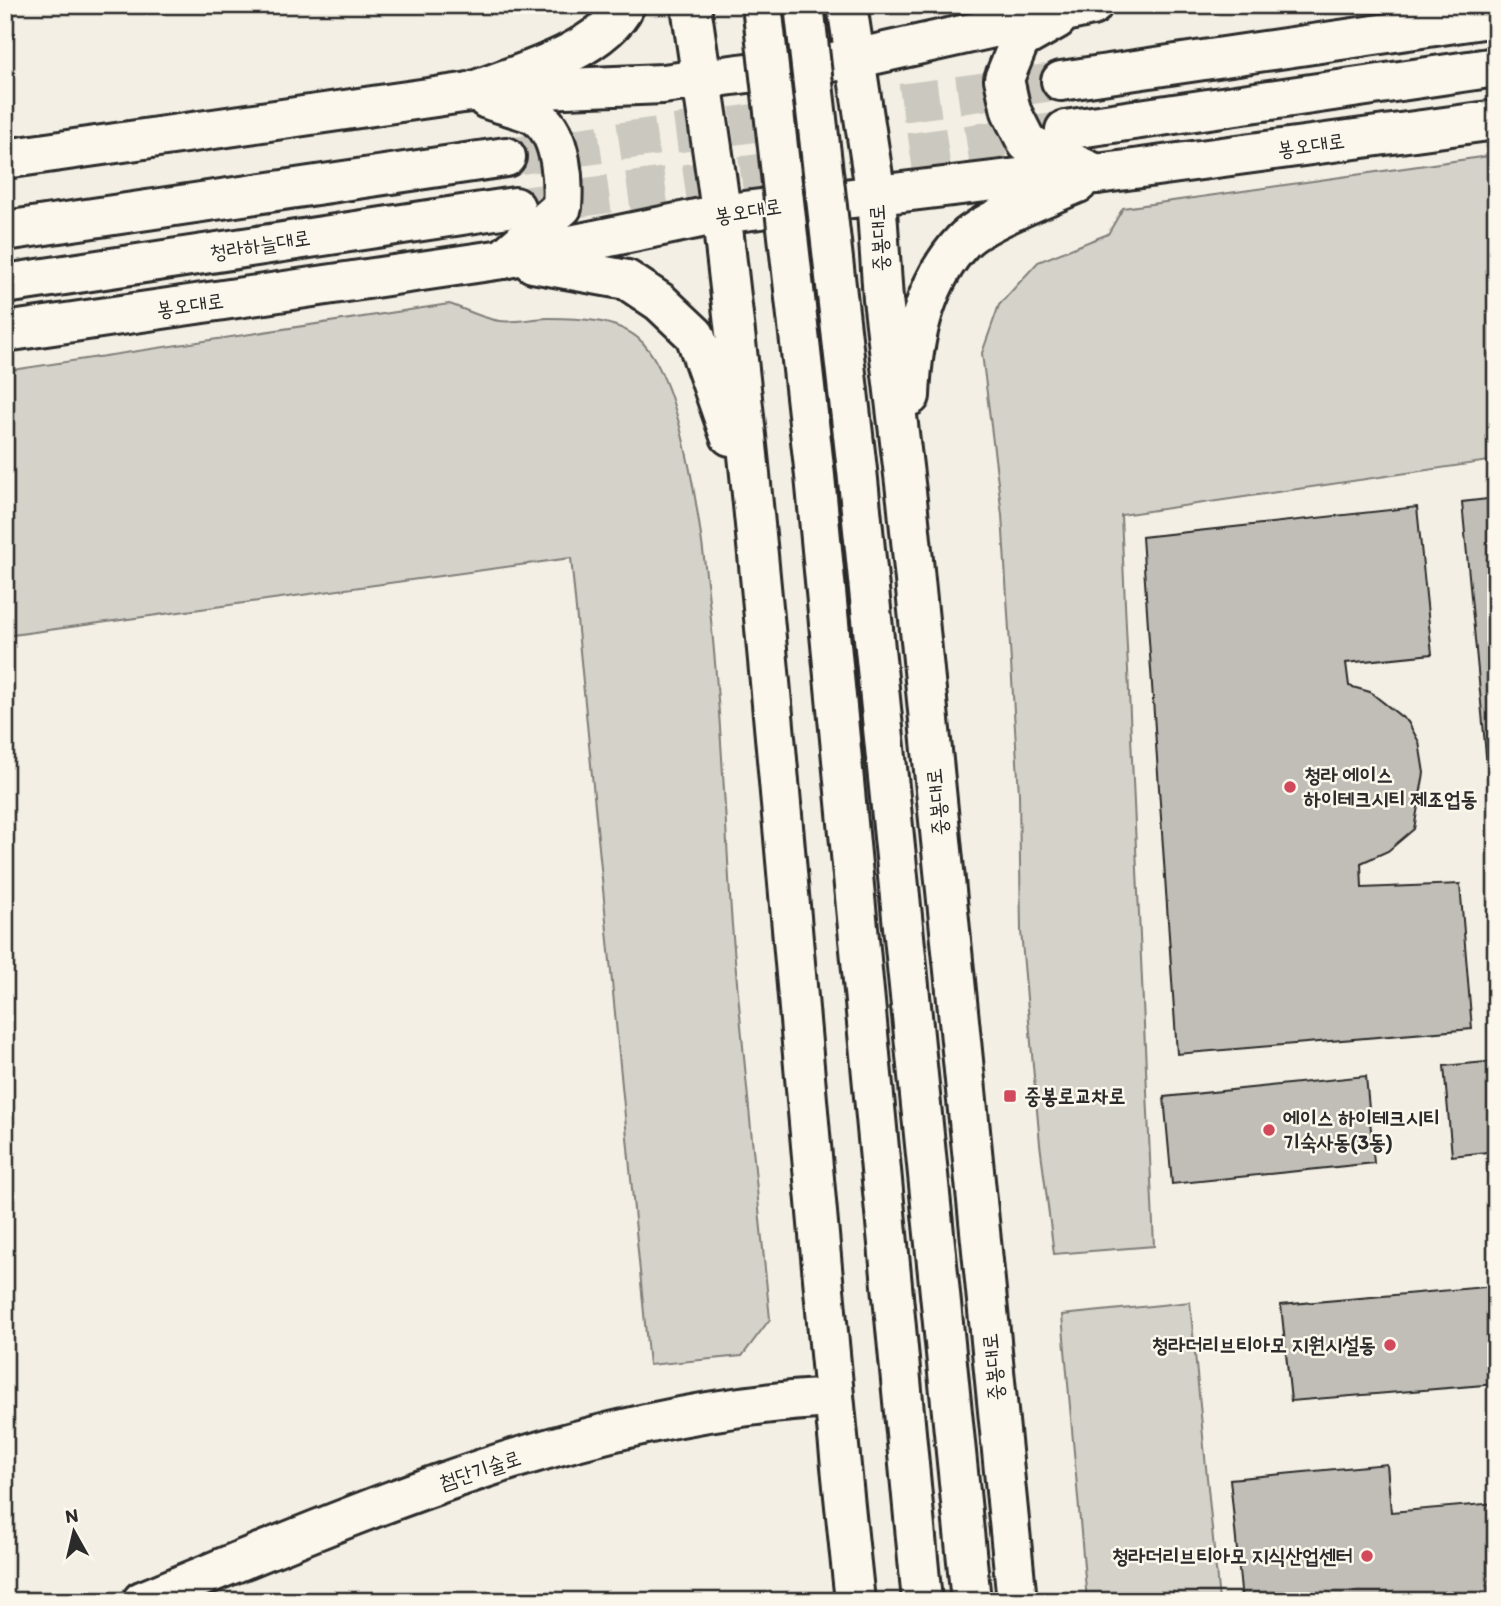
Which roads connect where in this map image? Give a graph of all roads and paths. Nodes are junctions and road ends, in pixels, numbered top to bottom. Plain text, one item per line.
1 (625, 5) edge
2 (691, 5) edge
3 (762, 5) edge
4 (804, 5) edge
5 (847, 5) edge
6 (1076, 6) edge
7 (1496, 17) edge
8 (854, 59) junction
9 (1496, 67) edge
10 (701, 79) junction
11 (1061, 81) tunnel mouth
12 (470, 92) junction
13 (1496, 120) edge
14 (1065, 130) tunnel mouth
15 (506, 157) tunnel mouth
16 (5, 159) edge
17 (1097, 174) junction
18 (876, 196) junction
19 (515, 207) tunnel mouth
20 (720, 214) junction
21 (5, 231) edge
22 (503, 259) junction
23 (5, 284) edge
24 (5, 332) edge
25 (907, 500) junction
26 (753, 502) junction
27 (833, 1398) junction
28 (142, 1601) edge
29 (855, 1601) edge
30 (922, 1601) edge
31 (971, 1601) edge
32 (1017, 1601) edge

1 - 12 main road
2 - 10 main road
3 - 30 main road, bridge
4 - 31 main road, bridge
5 - 8 main road, 중봉대로
6 - 8 main road
6 - 17 main road
7 - 11 main road
8 - 10 main road
8 - 18 main road, 중봉대로
9 - 14 main road
10 - 12 main road
10 - 20 main road
12 - 16 main road
12 - 22 main road
13 - 17 main road, 봉오대로
15 - 21 main road
17 - 18 main road, 봉오대로
17 - 25 main road
18 - 20 main road, 봉오대로
18 - 25 main road, 중봉대로
19 - 23 main road, 청라하늘대로
20 - 22 main road, 봉오대로
20 - 26 main road
22 - 24 main road, 봉오대로
22 - 26 main road
25 - 32 main road, 중봉대로
26 - 27 main road
27 - 28 main road, 첨단기술로
27 - 29 main road

